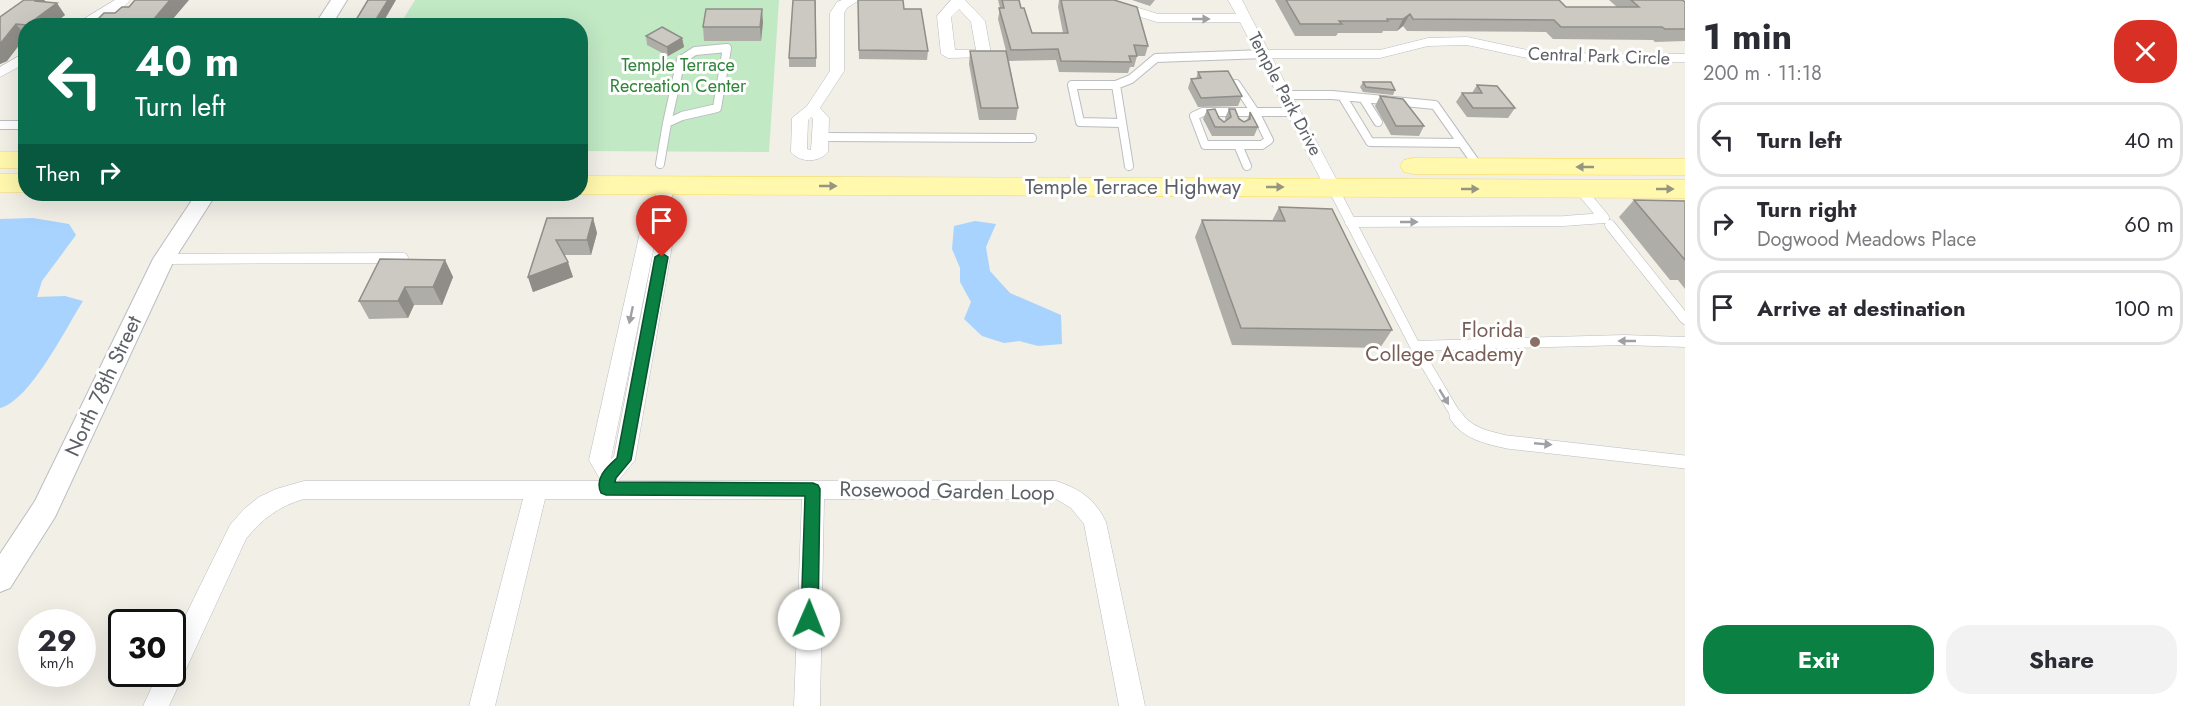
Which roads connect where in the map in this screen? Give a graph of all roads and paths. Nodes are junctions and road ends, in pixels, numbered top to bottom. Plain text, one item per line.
1 (123, 0) edge
2 (339, 0) edge
3 (852, 0) edge
4 (1099, 0) edge
5 (1235, 0) edge
6 (94, 18) edge
7 (327, 18) edge
8 (1245, 18) junction
9 (1264, 54) junction
10 (1685, 58) edge
11 (18, 61) edge
12 (0, 73) edge
13 (1236, 84) edge
14 (1116, 85) junction
15 (1286, 95) junction
16 (1342, 96) junction
17 (1363, 98) junction
18 (1402, 102) junction
19 (812, 109) junction
20 (1216, 112) junction
21 (1235, 112) junction
22 (1255, 112) junction
23 (1295, 112) junction
24 (1412, 116) edge
25 (1378, 122) dead end
26 (666, 123) junction
27 (1121, 123) junction
28 (18, 124) edge
29 (1221, 124) edge
30 (0, 125) edge
31 (1241, 125) edge
32 (821, 137) junction
33 (1032, 138) dead end
34 (1461, 143) junction
35 (1240, 146) junction
36 (0, 160) edge
37 (18, 160) edge
38 (812, 160) junction
39 (588, 166) edge
40 (1129, 166) junction
41 (1478, 166) junction
42 (1685, 167) edge
43 (1328, 177) junction
44 (0, 183) edge
45 (18, 183) edge
46 (663, 183) junction
47 (588, 185) edge
48 (1580, 189) junction
49 (1685, 189) edge
50 (201, 201) edge
51 (1350, 222) junction
52 (1610, 225) dead end
53 (404, 258) edge
54 (164, 259) junction
55 (1685, 319) edge
56 (1685, 342) edge
57 (1415, 346) junction
58 (623, 350) junction
59 (644, 350) junction
60 (1685, 462) edge
61 (607, 482) junction
62 (537, 489) junction
63 (813, 489) junction
64 (0, 579) edge
65 (186, 642) edge
66 (165, 687) edge
67 (156, 706) edge
68 (482, 706) edge
69 (807, 706) edge
70 (1132, 706) edge

1 - 6 street
2 - 7 street
3 - 19 street
4 -> 8 street
5 - 8 street, Temple Park Drive
8 - 9 street, Temple Park Drive
9 - 10 street, Central Park Circle
9 - 14 lane
9 - 15 street, Temple Park Drive
11 - 12 street
13 - 22 lane
14 - 27 lane
14 - 27 lane
15 - 16 lane
15 - 23 street, Temple Park Drive
16 - 17 lane
16 - 34 lane
17 - 18 lane
17 - 25 lane
18 - 24 lane
18 - 34 lane
19 - 32 street
19 - 38 street
20 - 21 lane
20 - 29 lane
20 - 35 lane
21 - 22 lane
21 - 31 lane
22 - 23 lane
22 - 35 lane
23 - 43 street, Temple Park Drive
26 - 26 lane
26 - 46 lane
27 - 40 lane
28 - 30 lane
32 - 33 lane
32 - 38 street
34 - 41 lane
35 - 40 main road, Temple Terrace Highway
35 - 43 main road, Temple Terrace Highway
36 - 37 main road
38 - 40 main road, Temple Terrace Highway
38 - 46 main road, Temple Terrace Highway
39 - 46 main road, Temple Terrace Highway
42 -> 41 main road, Temple Terrace Highway
41 - 43 main road, Temple Terrace Highway
46 -> 43 main road, Temple Terrace Highway
43 -> 48 main road, Temple Terrace Highway
43 - 51 lane
44 - 45 main road
46 - 47 main road, Temple Terrace Highway
46 -> 58 street
46 - 59 street
48 -> 49 main road, Temple Terrace Highway
51 -> 48 lane
50 - 54 street, North 78th Street
51 - 57 lane
52 - 55 lane
53 - 54 lane
54 - 64 street, North 78th Street
56 -> 57 lane
57 -> 60 lane
58 - 59 street
58 - 61 street
59 - 61 street
61 - 62 street, Rosewood Garden Loop
61 - 63 street, Rosewood Garden Loop
62 - 65 street, Rosewood Garden Loop
62 - 68 street
63 - 69 street
63 - 70 street, Rosewood Garden Loop
66 - 67 street

